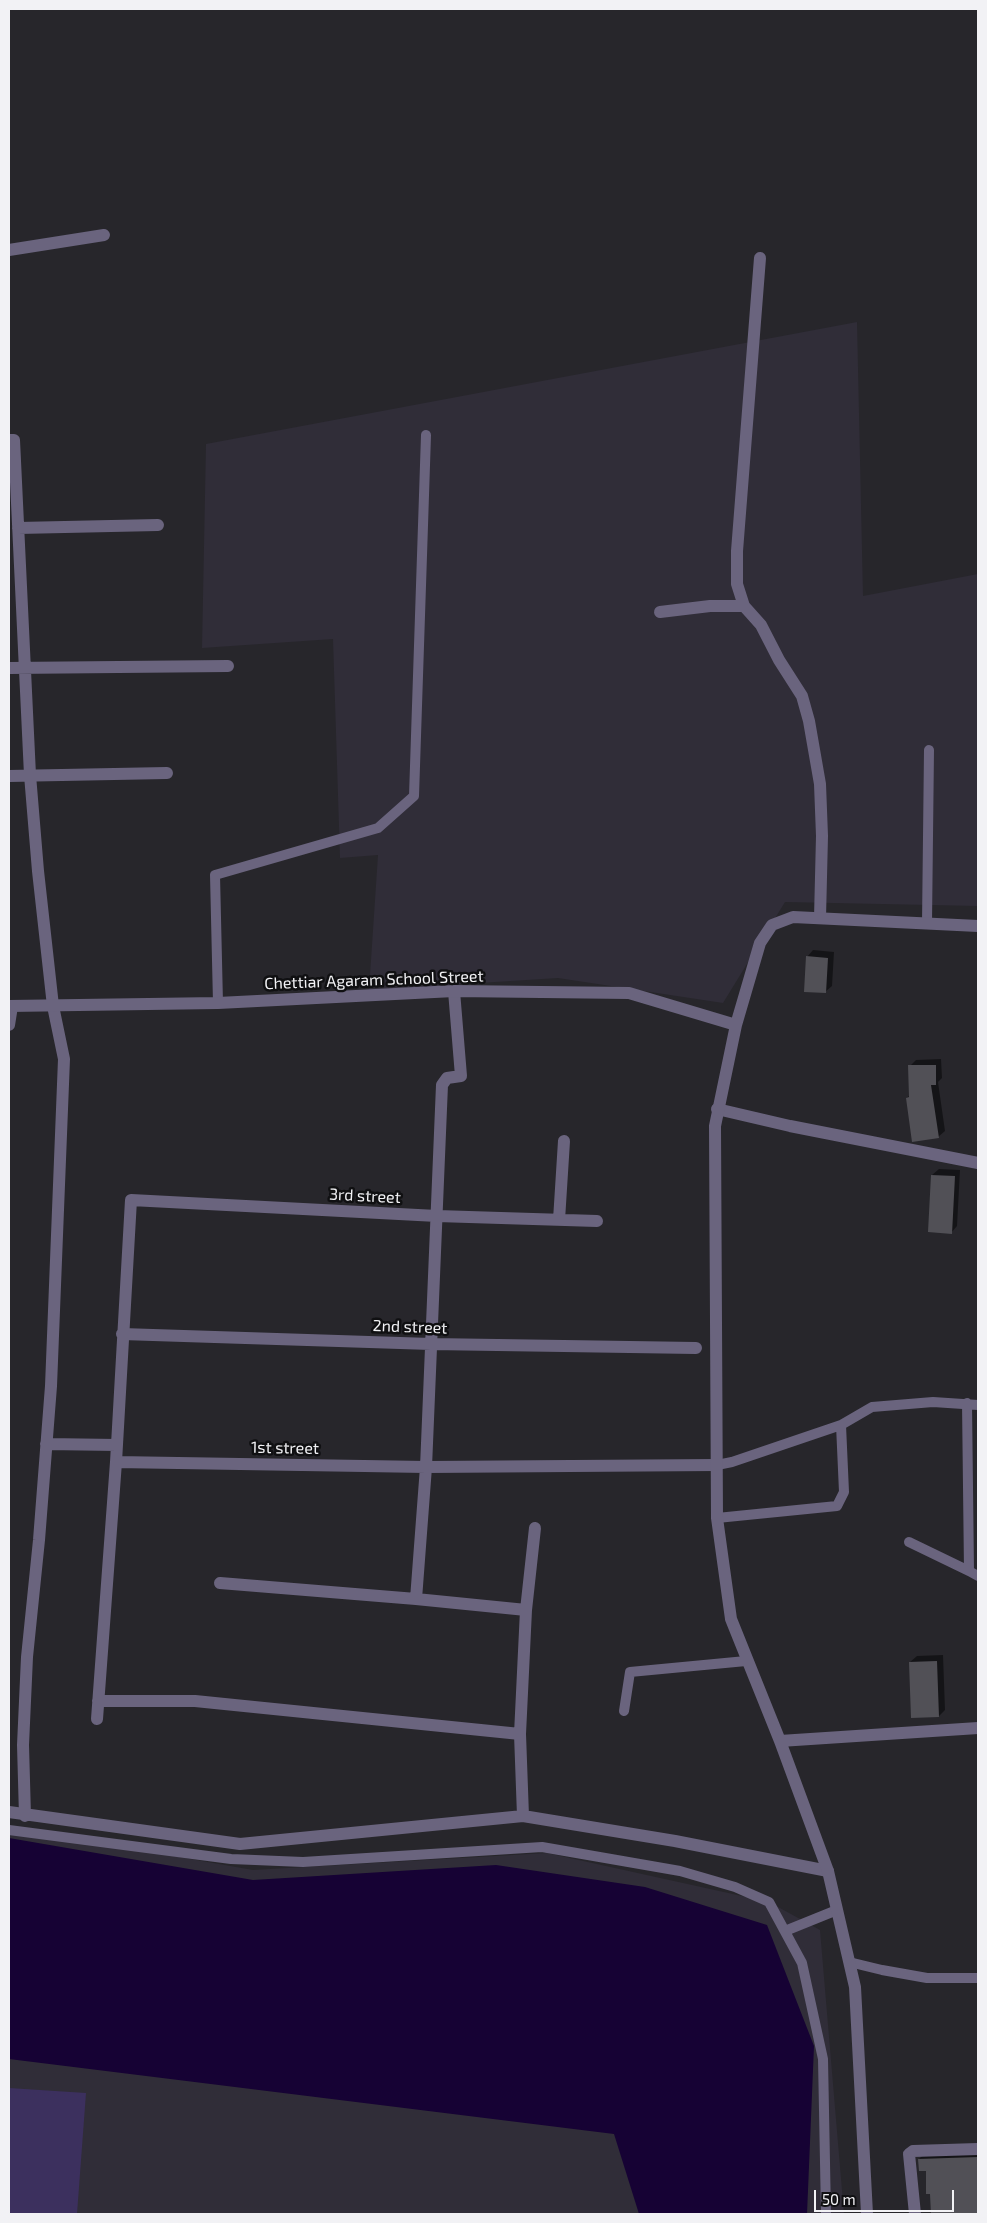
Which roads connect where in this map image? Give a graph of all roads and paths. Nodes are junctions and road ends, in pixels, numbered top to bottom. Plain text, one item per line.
1 (104, 235) dead end
2 (9, 250) edge
3 (760, 258) dead end
4 (426, 435) dead end
5 (9, 440) edge
6 (158, 525) dead end
7 (18, 528) junction
8 (744, 606) junction
9 (660, 612) dead end
10 (228, 666) dead end
11 (9, 668) edge
12 (25, 668) junction
13 (929, 750) dead end
14 (167, 772) dead end
15 (30, 775) junction
16 (9, 776) edge
17 (820, 918) junction
18 (927, 923) junction
19 (978, 926) edge
20 (454, 991) junction
21 (218, 1003) junction
22 (10, 1006) edge
23 (53, 1006) junction
24 (9, 1025) edge
25 (736, 1025) junction
26 (717, 1109) junction
27 (564, 1142) dead end
28 (978, 1163) edge
29 (437, 1216) junction
30 (559, 1220) junction
31 (597, 1221) dead end
32 (122, 1334) junction
33 (431, 1344) junction
34 (696, 1348) dead end
35 (967, 1403) junction
36 (978, 1405) edge
37 (842, 1425) junction
38 (46, 1444) junction
39 (117, 1445) junction
40 (116, 1462) junction
41 (717, 1465) junction
42 (426, 1467) junction
43 (717, 1518) junction
44 (535, 1528) dead end
45 (909, 1542) dead end
46 (969, 1571) junction
47 (978, 1576) edge
48 (220, 1583) dead end
49 (416, 1599) junction
50 (526, 1610) junction
51 (746, 1661) junction
52 (98, 1700) junction
53 (624, 1711) dead end
54 (97, 1720) dead end
55 (978, 1728) edge
56 (520, 1734) junction
57 (780, 1741) junction
58 (9, 1812) edge
59 (25, 1816) junction
60 (523, 1816) junction
61 (9, 1830) edge
62 (828, 1871) junction
63 (837, 1910) junction
64 (785, 1931) junction
65 (849, 1962) junction
66 (978, 1978) edge
67 (978, 2149) edge
68 (826, 2214) edge
69 (867, 2214) edge
70 (915, 2214) edge

1 - 2 street
3 - 8 street
4 - 21 lane
5 - 7 street
6 - 7 street
7 - 12 street
8 - 9 street
8 - 17 street
10 - 12 street
11 - 12 street
12 - 15 street
13 - 18 lane
14 - 15 street
15 - 16 street
15 - 23 street
17 - 18 street
17 - 25 street
18 - 19 street
20 - 21 street, Chettiar Agaram School Street
20 - 25 street, Chettiar Agaram School Street
20 - 29 street
21 - 23 street, Chettiar Agaram School Street
22 - 23 street, Chettiar Agaram School Street
22 - 24 street
23 - 38 street
25 - 26 street
26 - 28 street
26 - 41 street
27 - 30 street
29 - 30 street, 3rd street
29 - 32 street, 3rd street
29 - 33 street
30 - 31 street, 3rd street
32 - 33 street, 2nd street
32 - 39 street
33 - 34 street, 2nd street
33 - 42 street
35 - 36 lane
35 - 37 lane
35 - 46 lane
37 - 41 lane
37 - 43 lane
38 - 39 street
38 - 59 street
39 - 40 street
40 - 42 street, 1st street
40 - 52 street
41 - 42 street, 1st street
41 - 43 street
42 - 49 street
43 - 51 street
44 - 50 street
45 - 46 lane
46 - 47 lane
48 - 49 street
49 - 50 street
50 - 56 street
51 - 53 lane
51 - 57 street
52 - 54 street
52 - 56 street
55 - 57 street
56 - 60 street
57 - 62 street
58 - 59 street
59 - 60 street
60 - 62 street
61 - 64 lane
62 - 63 street
63 - 64 lane
63 - 65 street
64 - 68 lane
65 - 66 lane
65 - 69 street
67 - 70 street

